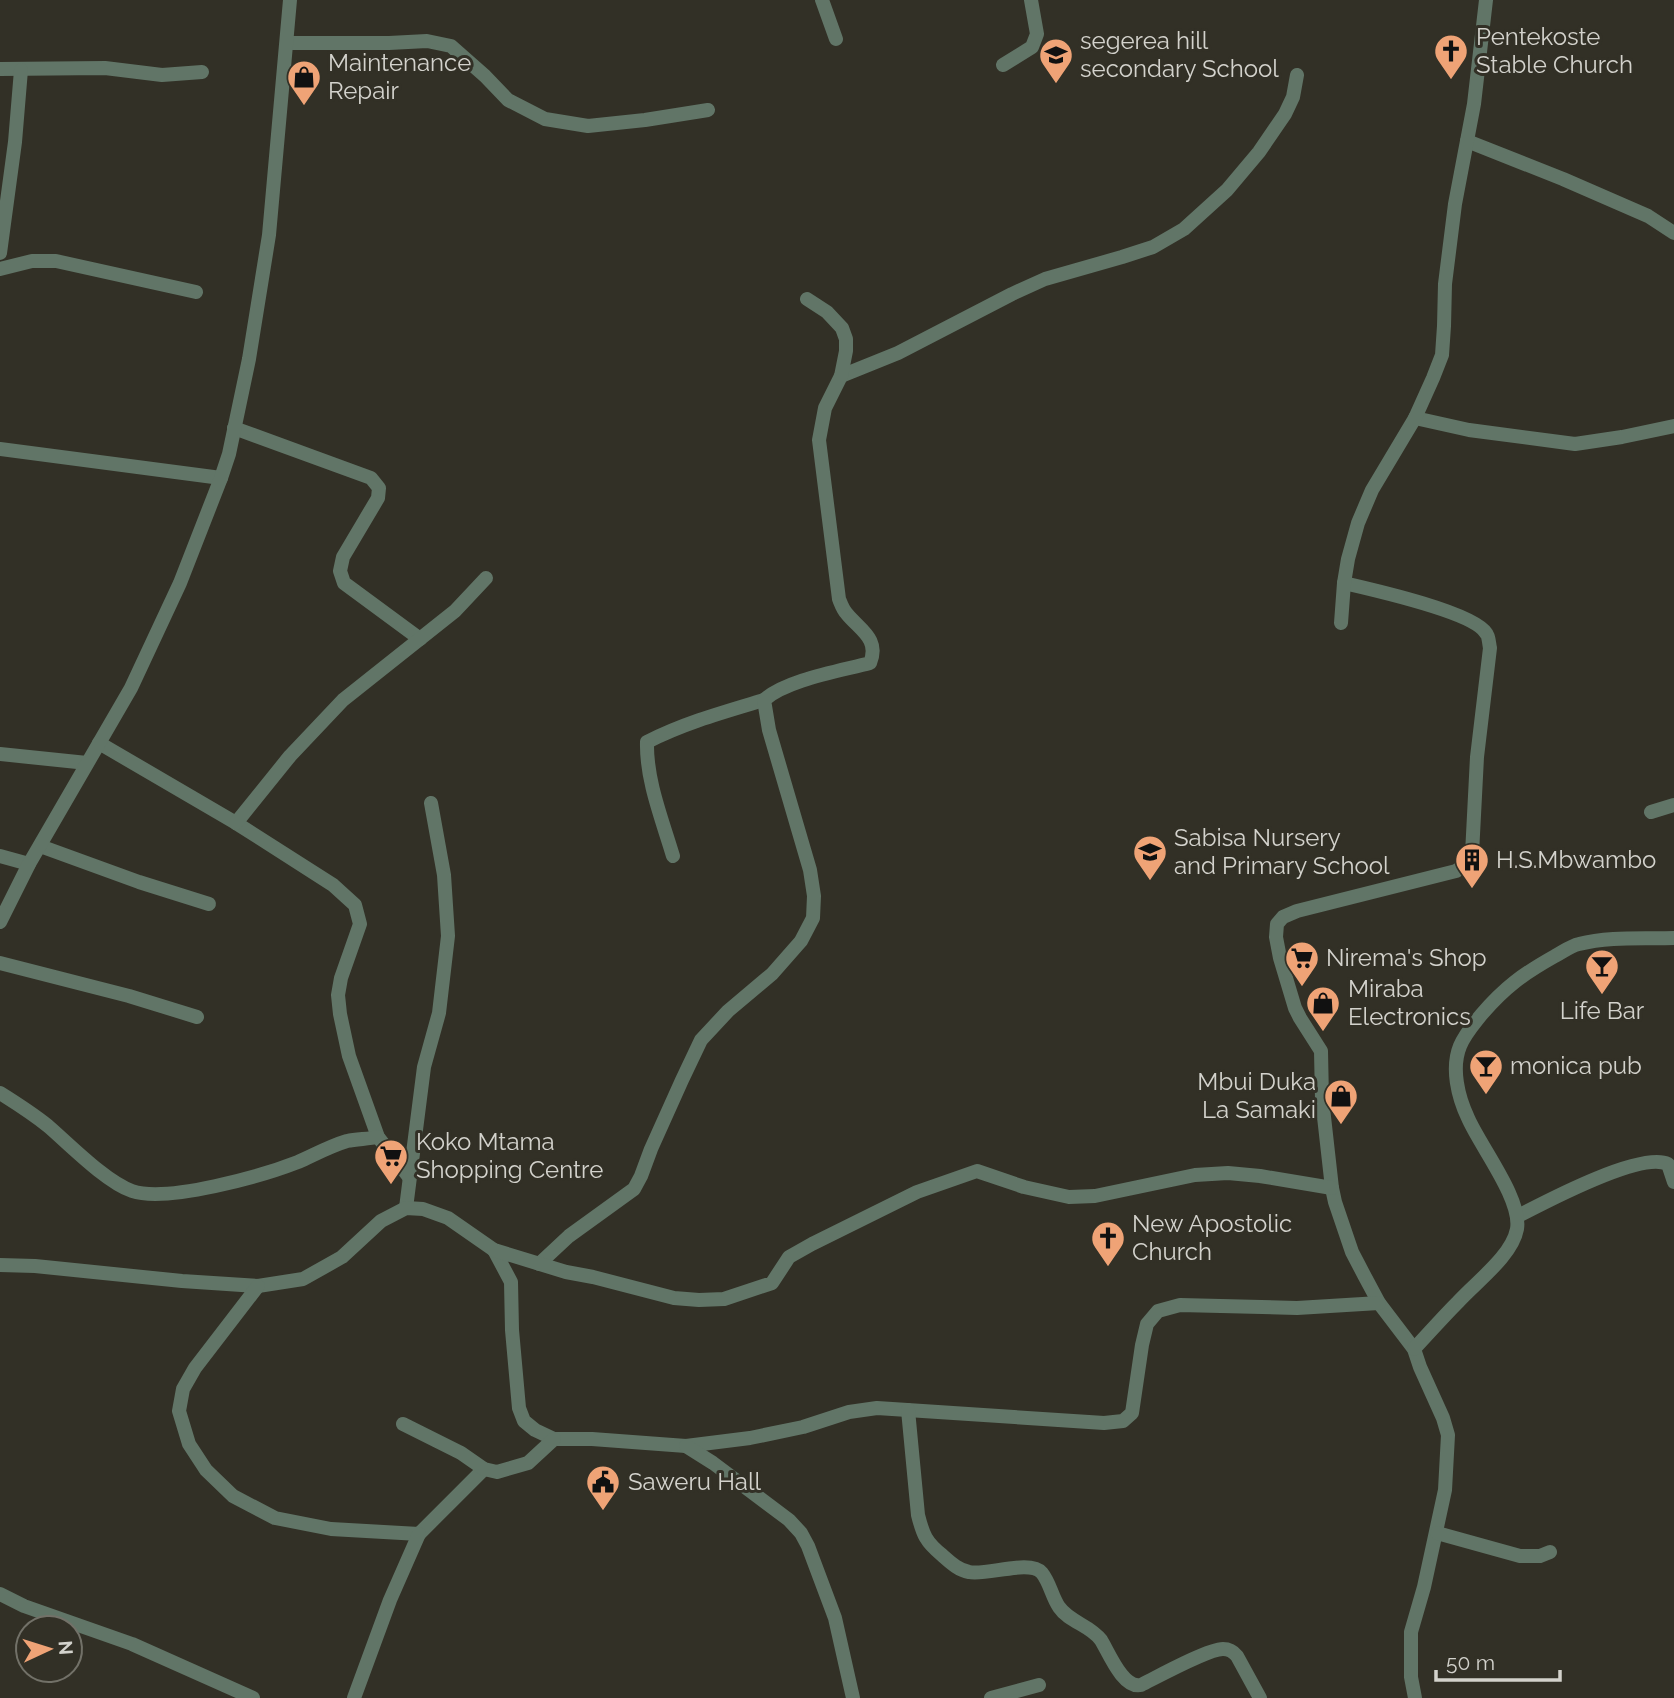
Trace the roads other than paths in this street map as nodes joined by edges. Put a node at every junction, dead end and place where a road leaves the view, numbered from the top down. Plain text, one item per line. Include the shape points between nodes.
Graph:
1 (290, 0) edge
2 (822, 0) edge
3 (1031, 0) edge
4 (1486, 0) edge
5 (836, 39) dead end
6 (286, 43) junction
7 (1003, 65) dead end
8 (0, 69) edge
9 (21, 70) junction
10 (202, 72) dead end
11 (1297, 75) dead end
12 (709, 110) dead end
13 (1467, 141) junction
14 (1674, 233) edge
15 (0, 253) edge
16 (0, 269) edge
17 (196, 292) dead end
18 (807, 299) dead end
19 (841, 376) junction
20 (1415, 418) junction
21 (1674, 426) edge
22 (234, 428) junction
23 (0, 449) edge
24 (221, 478) junction
25 (486, 578) dead end
26 (1344, 583) junction
27 (1341, 623) dead end
28 (420, 639) junction
29 (764, 700) junction
30 (99, 744) junction
31 (0, 754) edge
32 (87, 763) junction
33 (431, 803) dead end
34 (1674, 805) edge
35 (1651, 812) dead end
36 (236, 823) junction
37 (40, 846) junction
38 (0, 856) edge
39 (673, 856) dead end
40 (29, 864) junction
41 (209, 904) dead end
42 (0, 922) edge
43 (1674, 939) edge
44 (0, 963) edge
45 (197, 1017) dead end
46 (0, 1093) edge
47 (378, 1137) junction
48 (409, 1177) junction
49 (1674, 1182) edge
50 (1332, 1188) junction
51 (406, 1208) junction
52 (1518, 1216) junction
53 (494, 1250) junction
54 (539, 1264) junction
55 (0, 1265) edge
56 (258, 1286) junction
57 (1379, 1303) junction
58 (1414, 1349) junction
59 (908, 1410) junction
60 (403, 1424) dead end
61 (554, 1439) junction
62 (686, 1447) junction
63 (484, 1469) junction
64 (1437, 1533) junction
65 (419, 1534) junction
66 (1550, 1552) dead end
67 (0, 1594) edge
68 (1039, 1685) dead end
69 (253, 1698) edge
70 (354, 1698) edge
71 (853, 1698) edge
72 (991, 1698) edge
73 (1260, 1698) edge
74 (1415, 1698) edge

1 - 6 street
2 - 5 street
3 - 7 street via 1037,34 1032,47
4 - 13 street
6 - 12 street via 427,41 451,46 508,100 545,119 588,126
6 - 22 street via 269,234
8 - 9 street
9 - 10 street
9 - 15 street
11 - 19 street via 1285,114 1259,152 1227,190 1184,229 1153,247 1045,279 898,353
13 - 14 street via 1648,216
13 - 20 street via 1445,285 1442,355
16 - 17 street via 56,261
18 - 19 street via 842,328 846,351
19 - 29 street via 825,408 819,440 824,488 839,599 845,613 871,641 873,654 870,663 774,690
20 - 21 street via 1575,444
20 - 26 street via 1372,490
22 - 24 street
22 - 28 street via 371,478 379,488 378,498 340,570 344,583
23 - 24 street
24 - 30 street via 180,583
25 - 28 street
26 - 27 street
26 - 50 street via 1391,593 1466,619 1487,633 1489,648 1472,854 1467,864 1456,871 1297,911 1277,924 1280,958 1295,1008 1321,1051
28 - 36 street via 343,700
29 - 39 street via 691,722 647,742 651,781
29 - 54 street via 810,870 813,918 801,942 779,966 701,1040 634,1189
30 - 32 street
30 - 36 street
31 - 32 street
32 - 37 street
33 - 48 street via 444,875 448,936
34 - 35 street
36 - 47 street via 333,885 355,905 360,924 338,995 349,1056
37 - 40 street
37 - 41 street
38 - 40 street
40 - 42 street
43 - 52 street via 1601,939 1575,944 1507,986 1469,1030 1455,1066 1459,1091 1467,1118
44 - 45 street
46 - 47 street via 134,1192 189,1192 295,1163 346,1142
47 - 48 street
48 - 51 street
49 - 52 street via 1668,1164 1649,1162 1582,1184
50 - 54 street via 1228,1173 1069,1197 977,1171 917,1192 822,1239 789,1257 772,1283 724,1299 674,1298
50 - 57 street via 1352,1252
51 - 53 street via 448,1218
51 - 56 street via 303,1279
52 - 58 street via 1511,1245
53 - 54 street
53 - 61 street via 511,1282 519,1408 524,1421
55 - 56 street
56 - 65 street via 183,1389 179,1411 190,1444 206,1470 233,1496 275,1518 331,1529
57 - 58 street
57 - 59 street via 1297,1308 1180,1305 1157,1311 1147,1324 1132,1413 1123,1422
58 - 64 street via 1448,1435 1446,1490
59 - 62 street via 877,1408 750,1438
59 - 73 street via 921,1528 930,1545 956,1567 971,1573 1021,1567 1038,1570 1061,1610 1099,1637 1135,1686 1226,1649 1237,1656
60 - 63 street
61 - 62 street
61 - 63 street via 528,1462 497,1472
62 - 71 street via 801,1533 835,1618
63 - 65 street
64 - 66 street via 1520,1556
64 - 74 street via 1411,1632
65 - 70 street
67 - 69 street via 132,1644
68 - 72 street

